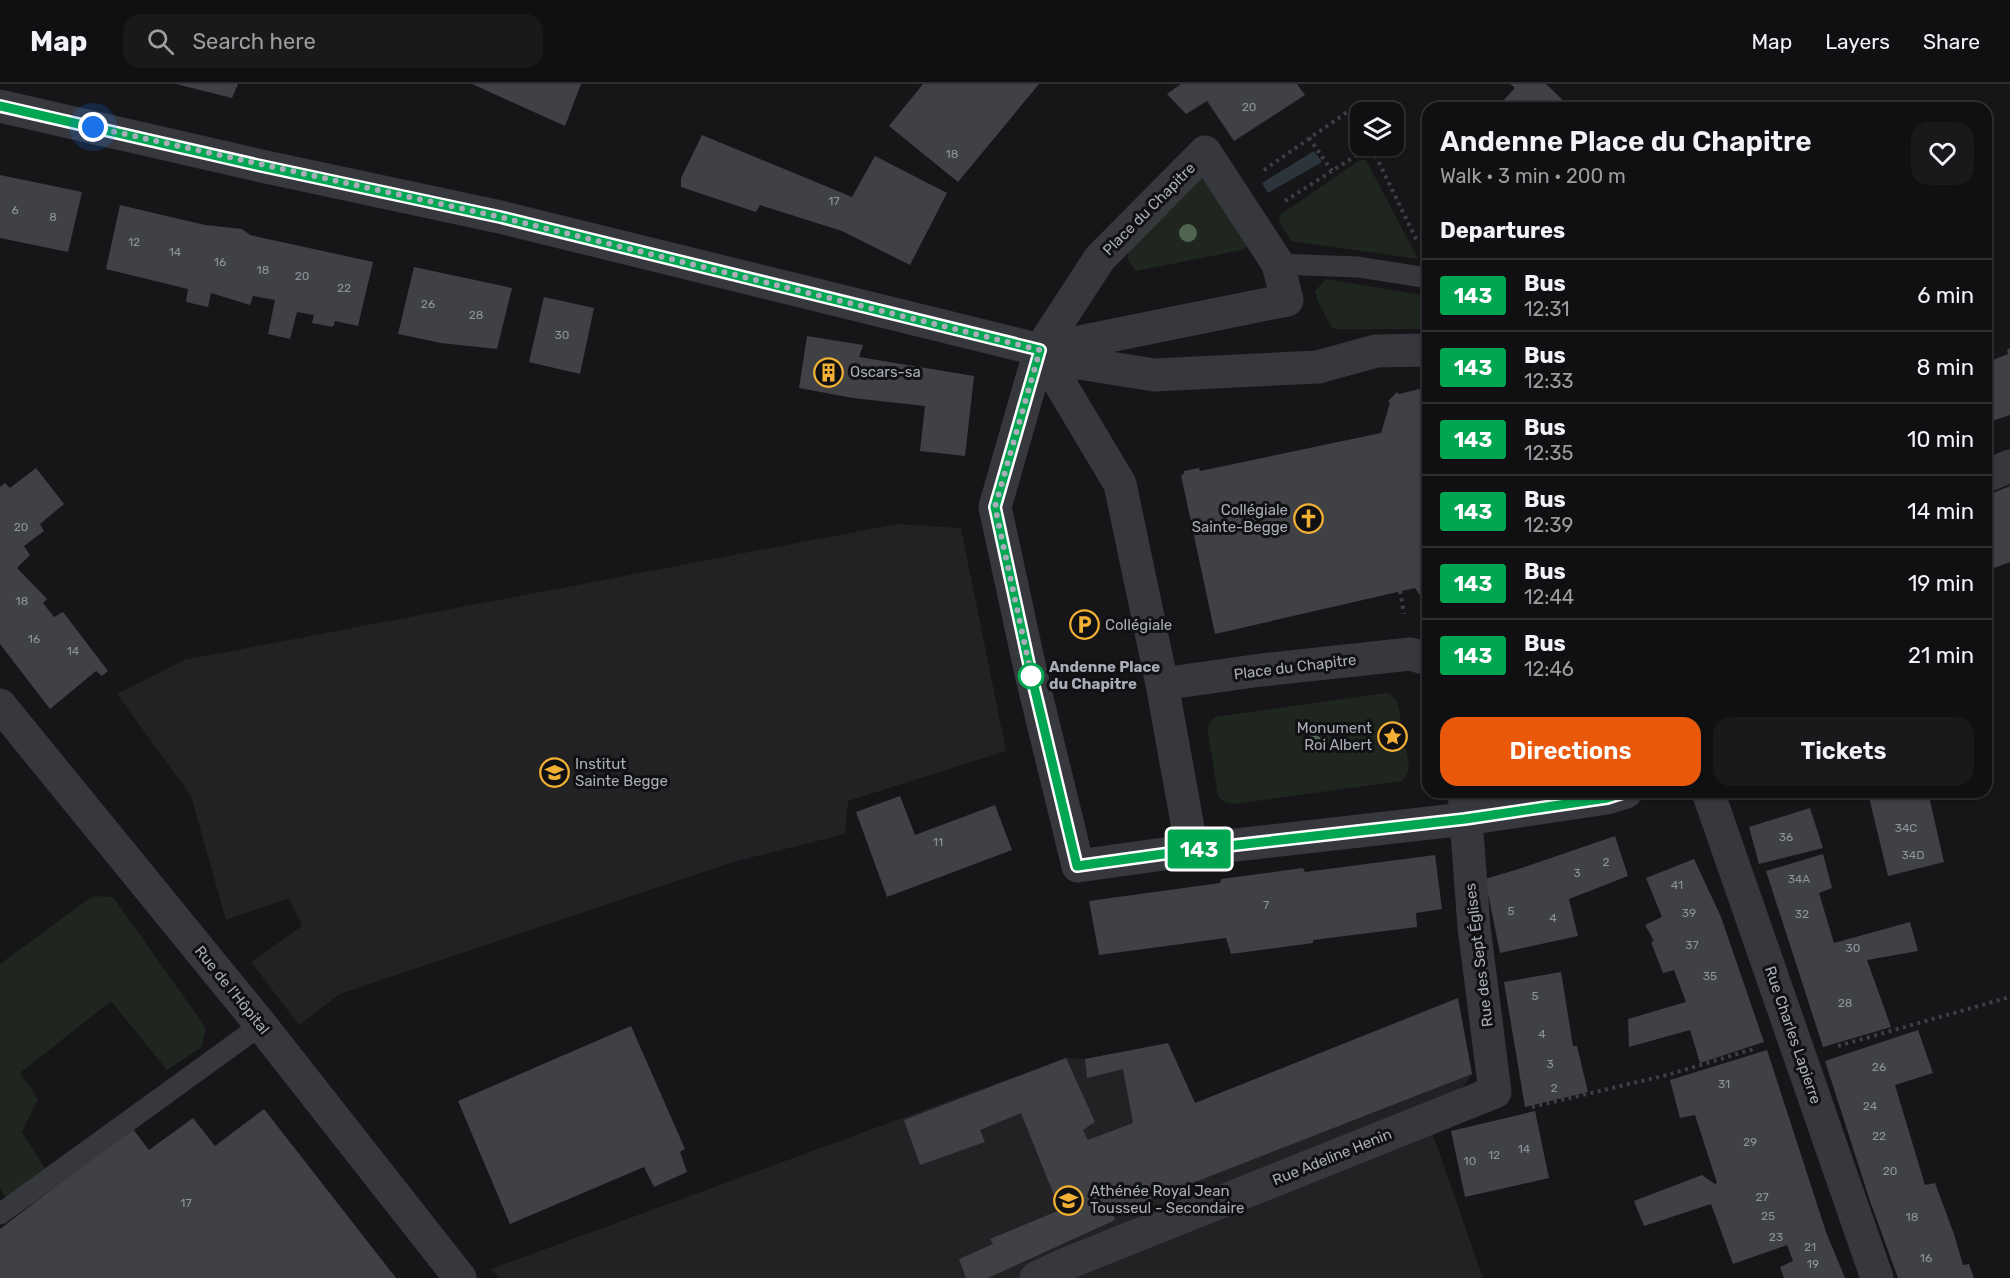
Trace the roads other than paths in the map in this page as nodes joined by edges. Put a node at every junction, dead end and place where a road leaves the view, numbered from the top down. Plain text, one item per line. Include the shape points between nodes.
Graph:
1 (0, 106) edge
2 (1278, 264) junction
3 (1422, 277) edge
4 (1040, 350) junction
5 (1422, 350) edge
6 (2010, 466) edge
7 (1992, 474) edge
8 (1422, 657) edge
9 (1162, 684) junction
10 (0, 705) edge
11 (1607, 798) edge
12 (1710, 798) edge
13 (1464, 805) edge
14 (1192, 850) junction
15 (261, 1025) junction
16 (1495, 1092) joint
17 (0, 1214) edge
18 (460, 1278) edge
19 (1036, 1278) edge
20 (1877, 1278) edge

1 - 4 street via 500,217
2 - 3 lane via 1358,267
2 - 4 street, Place du Chapitre via 1287,300
2 - 4 street, Place du Chapitre via 1205,152 1100,258
4 - 5 street via 1054,359 1154,375 1318,367 1376,351
4 - 9 street via 1120,484
4 - 14 street, Place du Chapitre via 995,507 1077,866
6 - 7 street
8 - 9 street, Place du Chapitre via 1410,654
9 - 14 street
10 - 15 street, Rue de l'Hôpital
11 - 13 street, Place du Chapitre
12 - 20 street, Rue Charles Lapierre
13 - 14 street, Place du Chapitre
13 - 16 street, Rue des Sept Églises via 1474,927
15 - 17 lane
15 - 18 street, Rue de l'Hôpital
16 - 19 street, Rue Adeline Henin

